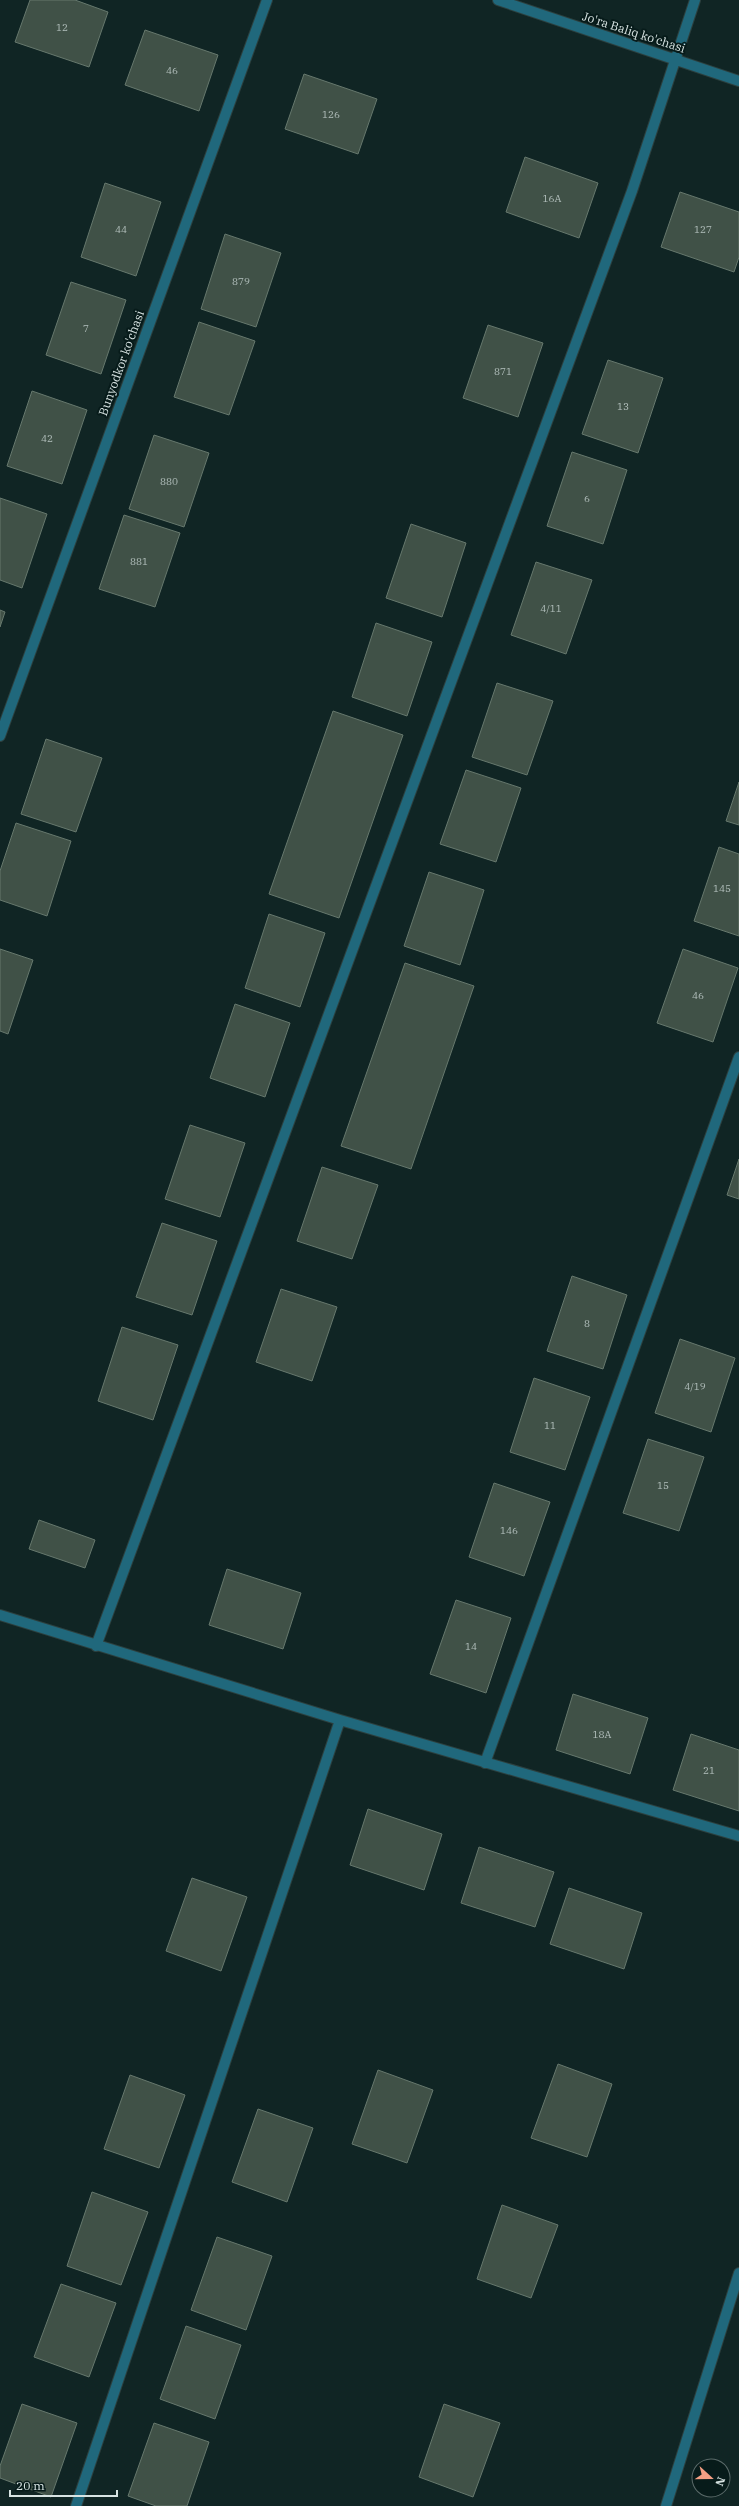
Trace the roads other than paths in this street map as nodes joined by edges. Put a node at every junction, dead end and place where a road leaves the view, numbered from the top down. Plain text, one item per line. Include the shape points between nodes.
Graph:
1 (267, 0) edge
2 (498, 0) edge
3 (695, 0) edge
4 (676, 59) junction
5 (739, 81) edge
6 (0, 736) edge
7 (739, 1057) edge
8 (0, 1615) edge
9 (96, 1646) junction
10 (340, 1720) junction
11 (486, 1763) junction
12 (739, 1836) edge
13 (739, 2273) edge
14 (76, 2506) edge
15 (666, 2506) edge

1 - 6 street, Bunyodkor ko'chasi
2 - 4 street, Jo'ra Baliq ko'chasi
3 - 4 street
4 - 5 street, Jo'ra Baliq ko'chasi
4 - 9 street via 632,191
7 - 11 street
8 - 9 street
9 - 10 street
10 - 11 street
10 - 14 street
11 - 12 street
13 - 15 street

